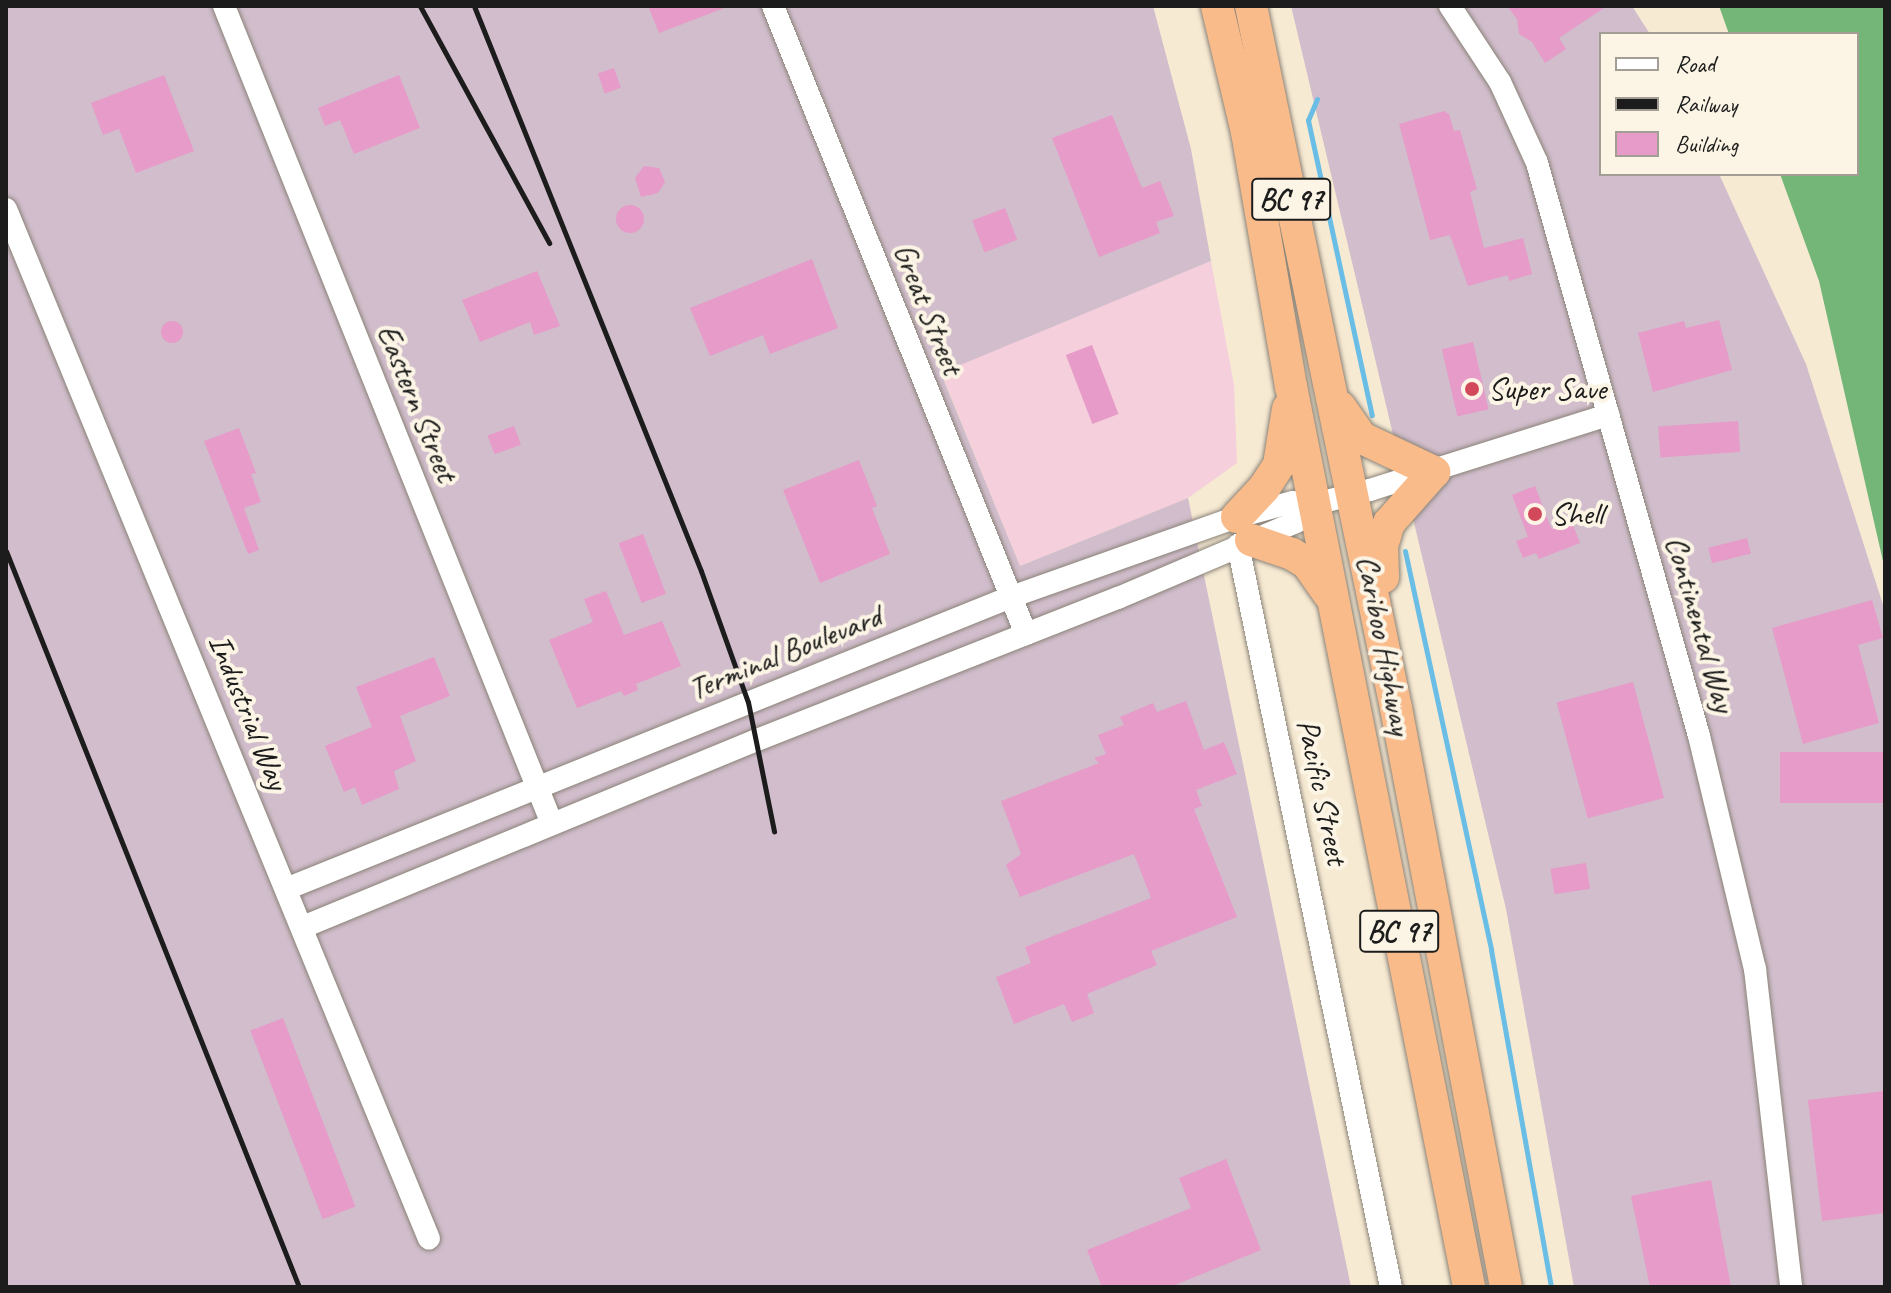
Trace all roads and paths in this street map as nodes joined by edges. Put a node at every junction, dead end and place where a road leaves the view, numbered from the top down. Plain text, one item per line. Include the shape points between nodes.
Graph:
1 (224, 6) edge
2 (773, 6) edge
3 (1217, 6) edge
4 (1251, 6) edge
5 (1450, 6) edge
6 (1247, 132) junction
7 (6, 209) edge
8 (1291, 386) junction
9 (1332, 391) junction
10 (1608, 415) junction
11 (1434, 472) junction
12 (1353, 494) junction
13 (1315, 504) junction
14 (1242, 534) junction
15 (1011, 597) junction
16 (1337, 608) junction
17 (1026, 634) junction
18 (1396, 708) junction
19 (536, 787) junction
20 (552, 824) junction
21 (1426, 859) junction
22 (286, 889) junction
23 (303, 927) junction
24 (429, 1239) dead end
25 (1462, 1253) junction
26 (1391, 1287) edge
27 (1469, 1287) edge
28 (1485, 1287) edge
29 (1506, 1287) edge
30 (1791, 1287) edge

1 - 19 street, Eastern Street
2 - 15 street, Great Street
3 - 6 highway, Cariboo Highway / BC 97
4 - 9 highway, Cariboo Highway / BC 97
5 - 10 street, Continental Way via 1500,82 1537,163
6 - 8 highway, Cariboo Highway / BC 97
6 - 12 highway via 1260,148 1322,453 1337,484
7 - 22 street, Industrial Way
8 - 13 highway, Cariboo Highway / BC 97
8 - 14 highway via 1279,465
9 - 11 highway via 1362,438
9 - 12 highway, Cariboo Highway / BC 97
10 - 11 street, Terminal Boulevard
10 - 30 street, Continental Way via 1699,736 1755,969
11 - 12 street, Terminal Boulevard
11 - 18 highway via 1397,510 1382,546
12 - 13 street, Terminal Boulevard
12 - 18 highway, Cariboo Highway / BC 97
13 - 14 street, Terminal Boulevard via 1293,502
13 - 16 highway, Cariboo Highway / BC 97
13 - 21 highway via 1337,526 1389,764
14 - 15 street, Terminal Boulevard
14 - 16 highway via 1307,563
14 - 17 street, Terminal Boulevard
14 - 26 street, Pacific Street
15 - 17 street, Great Street
15 - 19 street, Terminal Boulevard
16 - 25 highway, Cariboo Highway / BC 97
17 - 20 street, Terminal Boulevard
18 - 21 highway, Cariboo Highway / BC 97
19 - 20 street, Eastern Street
19 - 22 street, Terminal Boulevard
20 - 23 street, Terminal Boulevard
21 - 29 highway, Cariboo Highway / BC 97
22 - 23 street, Industrial Way
23 - 24 street, Industrial Way
25 - 27 highway, Cariboo Highway / BC 97
25 - 28 highway

